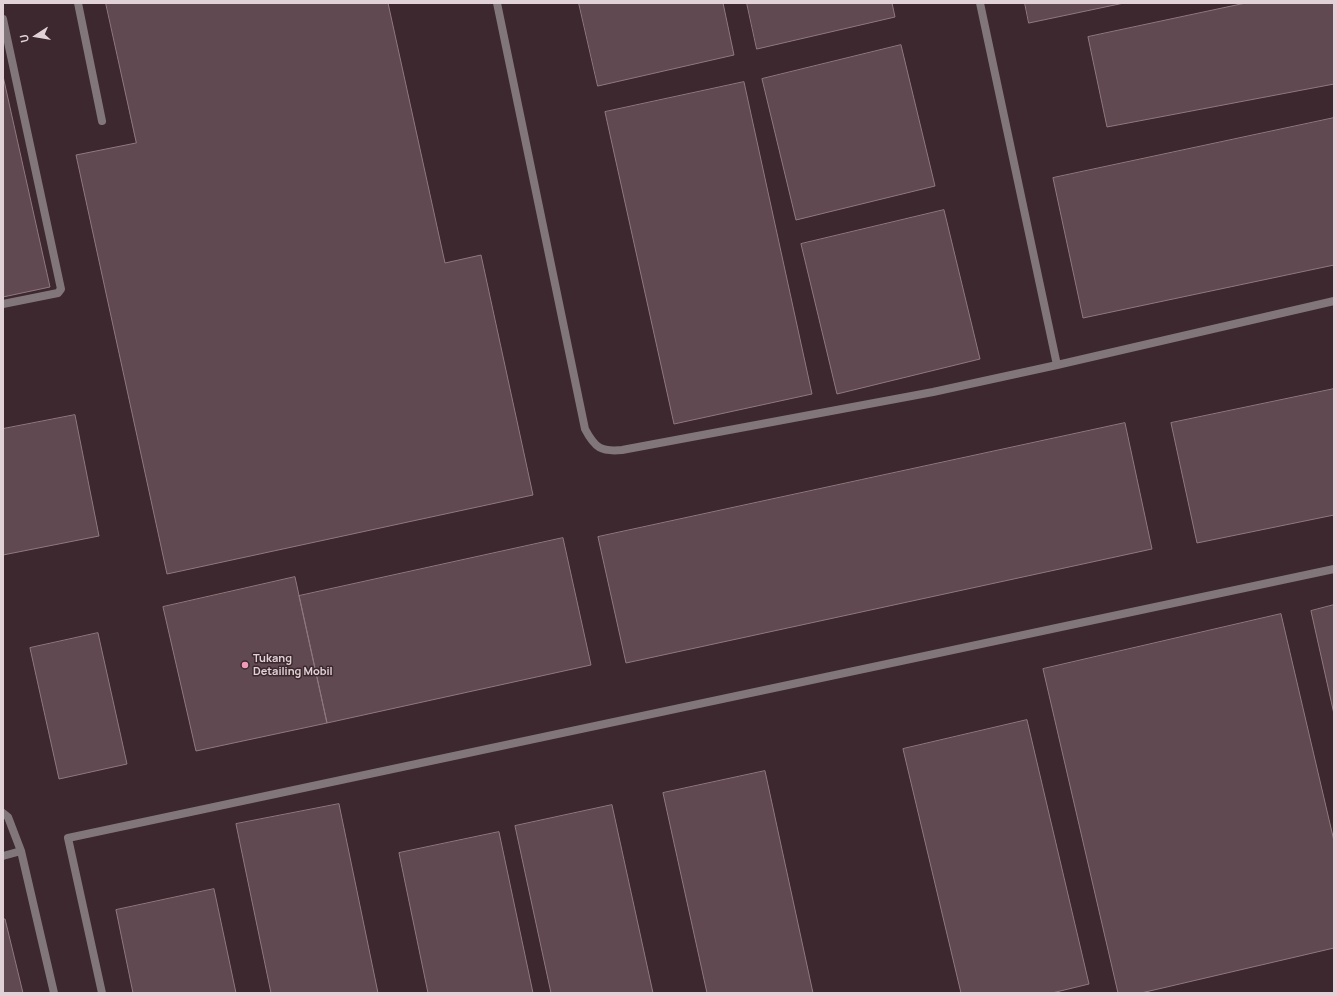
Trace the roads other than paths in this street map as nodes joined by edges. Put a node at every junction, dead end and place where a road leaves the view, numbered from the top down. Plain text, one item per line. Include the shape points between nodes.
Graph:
1 (78, 3) edge
2 (496, 3) edge
3 (980, 3) edge
4 (3, 19) edge
5 (102, 121) dead end
6 (1334, 301) edge
7 (3, 304) edge
8 (1057, 366) junction
9 (1334, 569) edge
10 (3, 813) edge
11 (21, 851) junction
12 (3, 856) edge
13 (54, 993) edge
14 (102, 993) edge

1 - 5 lane
2 - 8 lane via 585,429 598,448 609,451 630,449
3 - 8 lane
4 - 7 lane via 61,289 58,293
6 - 8 lane
9 - 14 lane via 68,838
10 - 11 lane via 8,817
11 - 12 lane
11 - 13 lane

